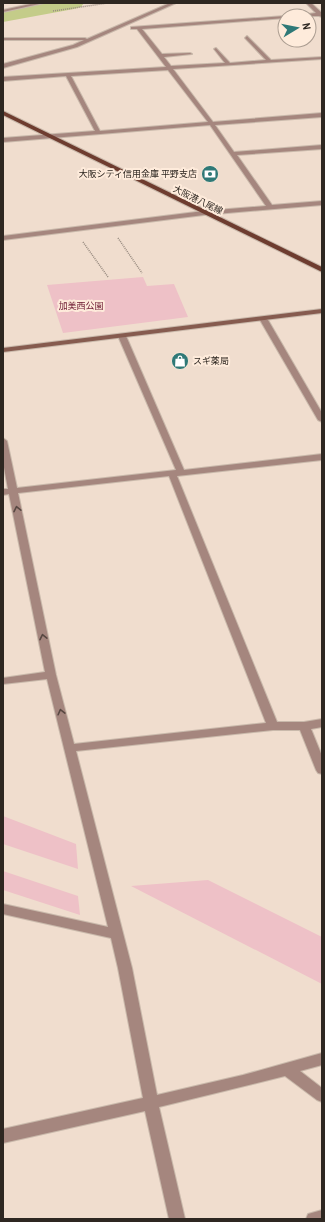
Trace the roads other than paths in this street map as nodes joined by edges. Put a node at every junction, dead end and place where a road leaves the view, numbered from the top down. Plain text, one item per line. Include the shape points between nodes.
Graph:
1 (42, 3) edge
2 (174, 3) edge
3 (308, 3) edge
4 (3, 11) edge
5 (321, 14) edge
6 (277, 17) edge
7 (119, 27) junction
8 (139, 28) junction
9 (247, 37) dead end
10 (3, 39) edge
11 (91, 39) junction
12 (216, 49) dead end
13 (190, 54) dead end
14 (161, 56) junction
15 (322, 58) edge
16 (269, 61) junction
17 (229, 64) junction
18 (3, 66) edge
19 (170, 68) junction
20 (68, 75) junction
21 (3, 79) edge
22 (3, 113) edge
23 (321, 116) edge
24 (211, 123) junction
25 (98, 132) junction
26 (49, 136) junction
27 (3, 140) edge
28 (322, 147) edge
29 (233, 154) junction
30 (322, 203) edge
31 (270, 207) junction
32 (204, 213) junction
33 (3, 238) edge
34 (322, 270) edge
35 (322, 311) edge
36 (264, 320) junction
37 (122, 336) junction
38 (3, 350) edge
39 (322, 420) edge
40 (3, 441) edge
41 (322, 457) edge
42 (177, 474) junction
43 (8, 491) edge
44 (52, 675) junction
45 (3, 681) edge
46 (322, 723) edge
47 (273, 726) junction
48 (304, 726) junction
49 (70, 748) junction
50 (322, 770) edge
51 (3, 909) edge
52 (116, 934) junction
53 (322, 1059) edge
54 (287, 1069) junction
55 (322, 1096) edge
56 (151, 1103) junction
57 (3, 1136) edge
58 (322, 1217) edge
59 (177, 1219) edge
60 (314, 1219) edge

1 - 4 street
2 - 7 street
3 - 5 street
6 - 8 street
7 - 8 street
7 - 11 street
8 - 14 street
9 - 16 street
10 - 11 street
11 - 18 street via 40,57
12 - 17 street
13 - 14 street
14 - 19 street
15 - 16 street
16 - 17 street
17 - 19 street
19 - 20 street
19 - 24 street
20 - 21 street
20 - 25 street
22 - 26 main road, 大阪港八尾線
23 - 24 street
24 - 25 street
24 - 29 street
25 - 26 street
26 - 27 street
26 - 32 main road, 大阪港八尾線
28 - 29 street
29 - 31 street
30 - 31 street
31 - 32 street
32 - 33 street
32 - 34 main road, 大阪港八尾線
35 - 36 street
36 - 37 street
36 - 39 street
37 - 38 street
37 - 42 street
40 - 43 street
41 - 42 street
42 - 43 street
42 - 47 street
44 -> 43 street
44 - 45 street
49 -> 44 street
46 - 48 street
47 - 48 street
47 - 49 street
48 - 50 street
49 - 52 street
51 - 52 street
52 - 56 street
53 - 54 street
54 - 55 street
54 - 56 street
56 - 57 street
56 - 59 street
58 - 60 street

